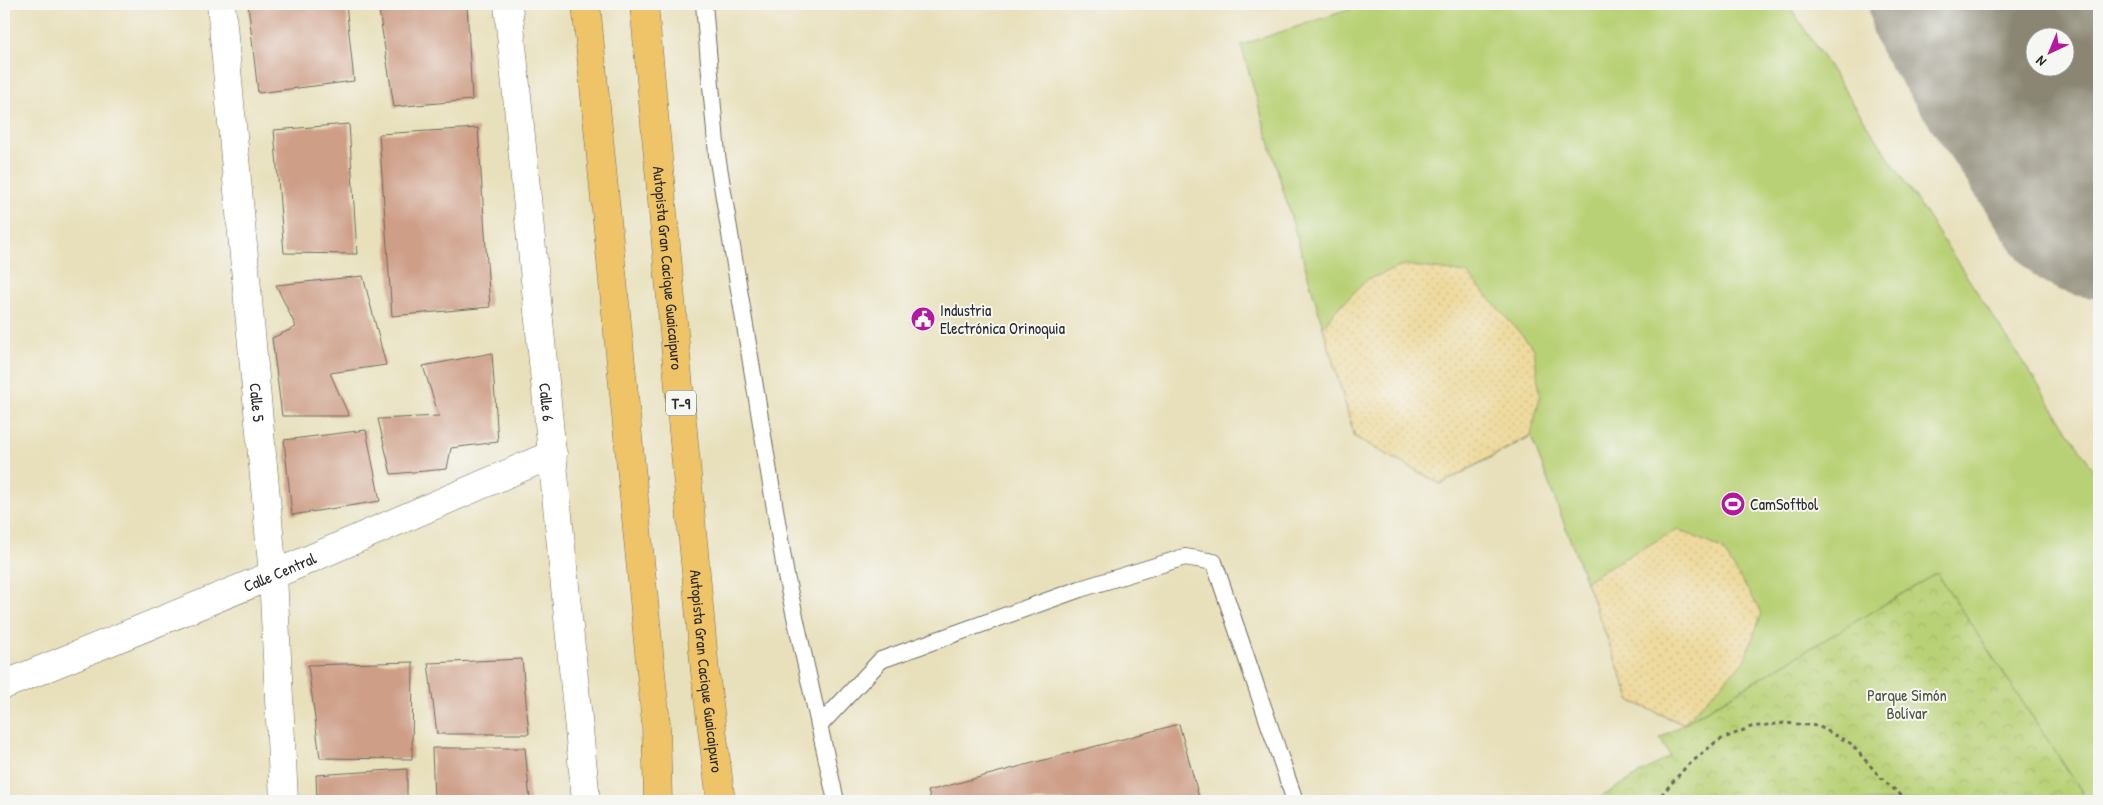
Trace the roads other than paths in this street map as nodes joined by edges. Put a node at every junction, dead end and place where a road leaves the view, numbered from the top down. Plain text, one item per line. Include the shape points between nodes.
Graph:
1 (222, 4) edge
2 (508, 4) edge
3 (586, 4) edge
4 (644, 4) edge
5 (704, 4) edge
6 (553, 454) junction
7 (273, 575) junction
8 (4, 686) edge
9 (818, 726) junction
10 (284, 801) edge
11 (586, 801) edge
12 (658, 801) edge
13 (721, 801) edge
14 (836, 801) edge
15 (1295, 801) edge

1 - 7 street, Calle 5
2 - 6 street, Calle 6
3 - 12 highway via 656,724
4 - 13 highway, Autopista Gran Cacique Guaicaipuro / T-9 via 705,672
5 - 9 lane via 717,155 786,576
6 - 7 street, Calle Central
6 - 11 street, Calle 6
7 - 8 street, Calle Central
7 - 10 street, Calle 5
9 - 14 lane
9 - 15 lane via 881,660 1080,589 1185,557 1214,562

